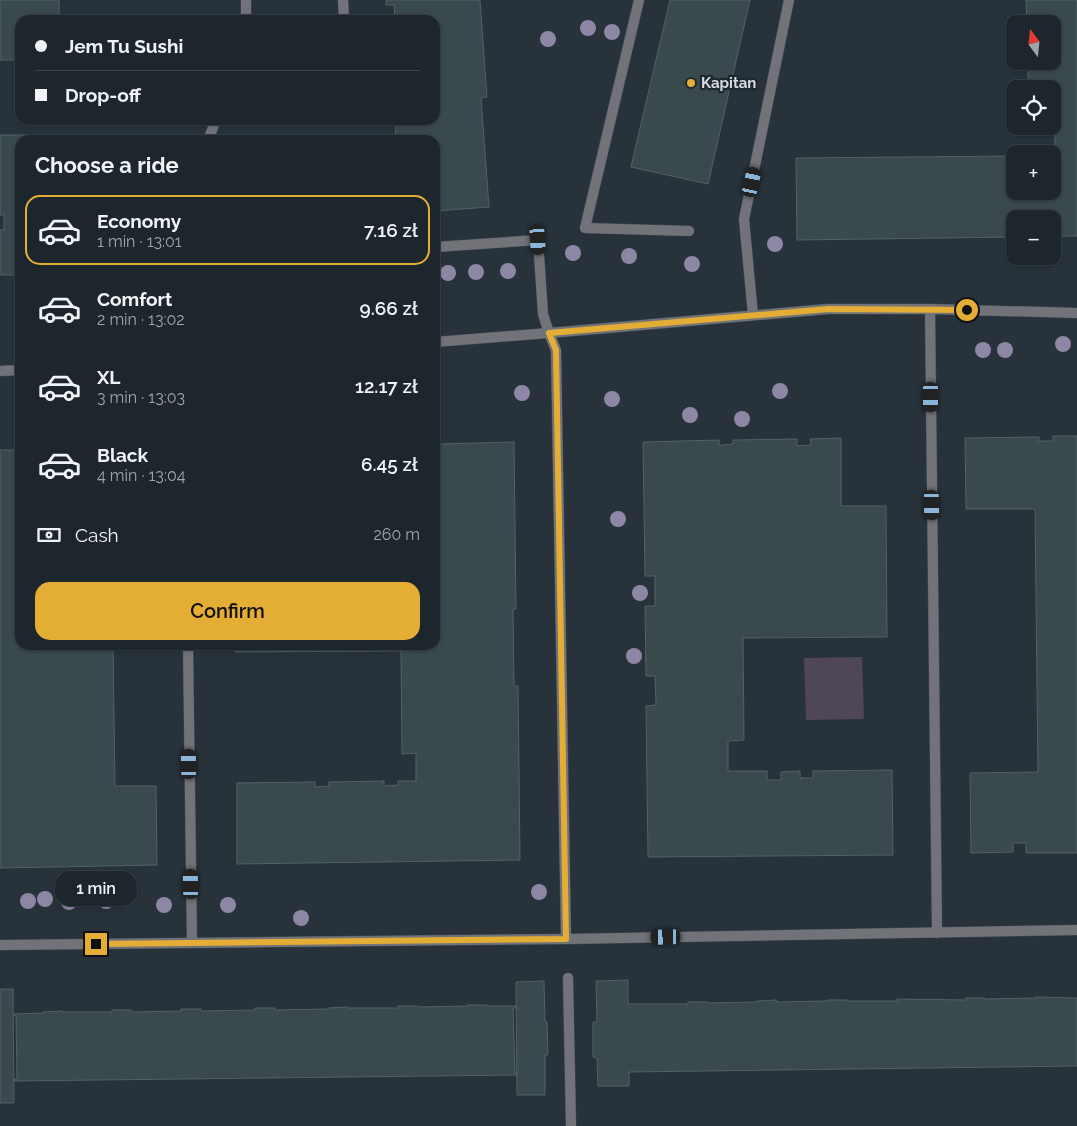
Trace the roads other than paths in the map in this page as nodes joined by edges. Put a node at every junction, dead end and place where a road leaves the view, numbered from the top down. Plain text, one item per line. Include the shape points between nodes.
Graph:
1 (246, 0) edge
2 (343, 0) edge
3 (639, 0) edge
4 (790, 0) edge
5 (246, 15) edge
6 (344, 15) edge
7 (689, 231) dead end
8 (440, 248) edge
9 (930, 309) junction
10 (1077, 313) edge
11 (753, 315) junction
12 (549, 333) junction
13 (440, 342) edge
14 (15, 370) edge
15 (0, 371) edge
16 (188, 650) edge
17 (1077, 930) edge
18 (938, 933) junction
19 (566, 939) junction
20 (192, 943) junction
21 (0, 945) edge
22 (568, 978) dead end
23 (571, 1126) edge

1 - 5 street
2 - 6 street
3 - 7 street via 585,228
4 - 11 street via 744,218
8 - 12 street via 538,240 543,314
9 - 10 street
9 - 11 street via 828,309
9 - 18 street
11 - 12 street
12 - 13 street
12 - 19 street via 556,350
14 - 15 street
16 - 20 street
17 - 18 street
18 - 19 street
19 - 20 street
20 - 21 street
22 - 23 street

